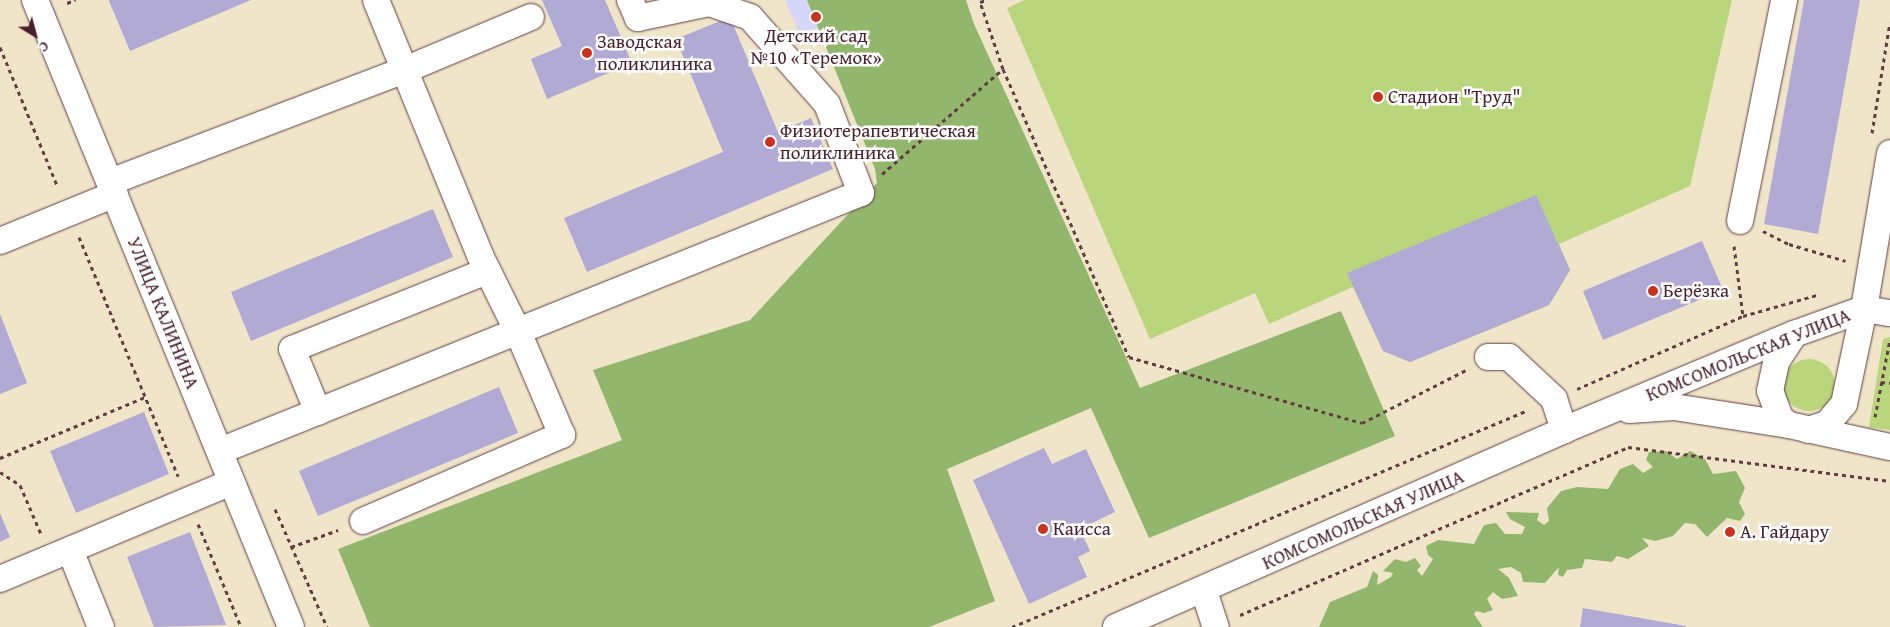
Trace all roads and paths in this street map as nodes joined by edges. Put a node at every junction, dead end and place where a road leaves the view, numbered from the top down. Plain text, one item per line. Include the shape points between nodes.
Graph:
1 (35, 0) edge
2 (75, 0) edge
3 (376, 0) edge
4 (630, 0) edge
5 (986, 0) edge
6 (1784, 0) edge
7 (67, 3) dead end
8 (531, 17) dead end
9 (0, 47) edge
10 (1003, 69) junction
11 (403, 70) junction
12 (1890, 153) edge
13 (112, 188) junction
14 (861, 193) junction
15 (69, 213) junction
16 (1740, 220) junction
17 (0, 241) edge
18 (1852, 262) dead end
19 (487, 271) junction
20 (1829, 291) dead end
21 (1864, 309) junction
22 (1890, 314) edge
23 (1743, 316) junction
24 (518, 332) junction
25 (1794, 334) junction
26 (1890, 339) edge
27 (1488, 357) joint
28 (1881, 382) junction
29 (1890, 384) edge
30 (145, 397) junction
31 (1554, 398) junction
32 (1609, 411) junction
33 (318, 412) junction
34 (1874, 425) dead end
35 (1799, 427) junction
36 (1564, 430) junction
37 (1890, 447) edge
38 (220, 452) junction
39 (0, 458) edge
40 (0, 472) edge
41 (1890, 481) edge
42 (232, 482) junction
43 (187, 498) junction
44 (363, 521) joint
45 (291, 547) dead end
46 (61, 554) junction
47 (0, 580) edge
48 (1204, 591) junction
49 (1216, 626) edge
50 (100, 627) edge
51 (241, 627) edge
52 (292, 627) edge
53 (1012, 627) edge
54 (1116, 627) edge

1 - 13 street, УЛИЦА КАЛИНИНА
2 - 7 path
3 - 11 street
4 - 14 street via 638,18 709,3 750,17 827,104
5 - 10 path via 980,2
6 - 16 street
8 - 11 street
9 - 15 path
10 - 14 path
10 - 27 path via 1129,357 1362,422
11 - 13 street
11 - 19 street
12 - 21 street
13 - 15 street
13 - 38 street, УЛИЦА КАЛИНИНА
14 - 24 street
15 - 17 street
15 - 30 path
16 - 18 path via 1789,244
16 - 23 path via 1732,252
19 - 24 street
19 - 33 street via 292,349
20 - 23 path
21 - 22 street, КОМСОМОЛЬСКАЯ УЛИЦА
21 - 25 street, КОМСОМОЛЬСКАЯ УЛИЦА
21 - 35 street via 1844,404 1827,424
23 - 31 path
24 - 33 street
24 - 44 street via 562,434
25 - 32 street, КОМСОМОЛЬСКАЯ УЛИЦА
25 - 35 street via 1776,362 1770,391 1780,418
26 - 28 path
27 - 31 street via 1509,357
28 - 29 path
28 - 34 path
30 - 39 path
30 - 43 path
31 - 36 street
31 - 53 path
32 - 35 street, КОМСОМОЛЬСКАЯ УЛИЦА via 1674,407
32 - 36 street, КОМСОМОЛЬСКАЯ УЛИЦА
33 - 38 street
35 - 37 street, КОМСОМОЛЬСКАЯ УЛИЦА
36 - 48 street, КОМСОМОЛЬСКАЯ УЛИЦА
38 - 42 street, УЛИЦА КАЛИНИНА
40 - 46 path via 20,485
41 - 49 path via 1628,447
42 - 43 street
42 - 52 street, УЛИЦА КАЛИНИНА
43 - 46 street
43 - 51 path
44 - 45 path
46 - 47 street
46 - 50 street
48 - 49 street
48 - 54 street, КОМСОМОЛЬСКАЯ УЛИЦА

